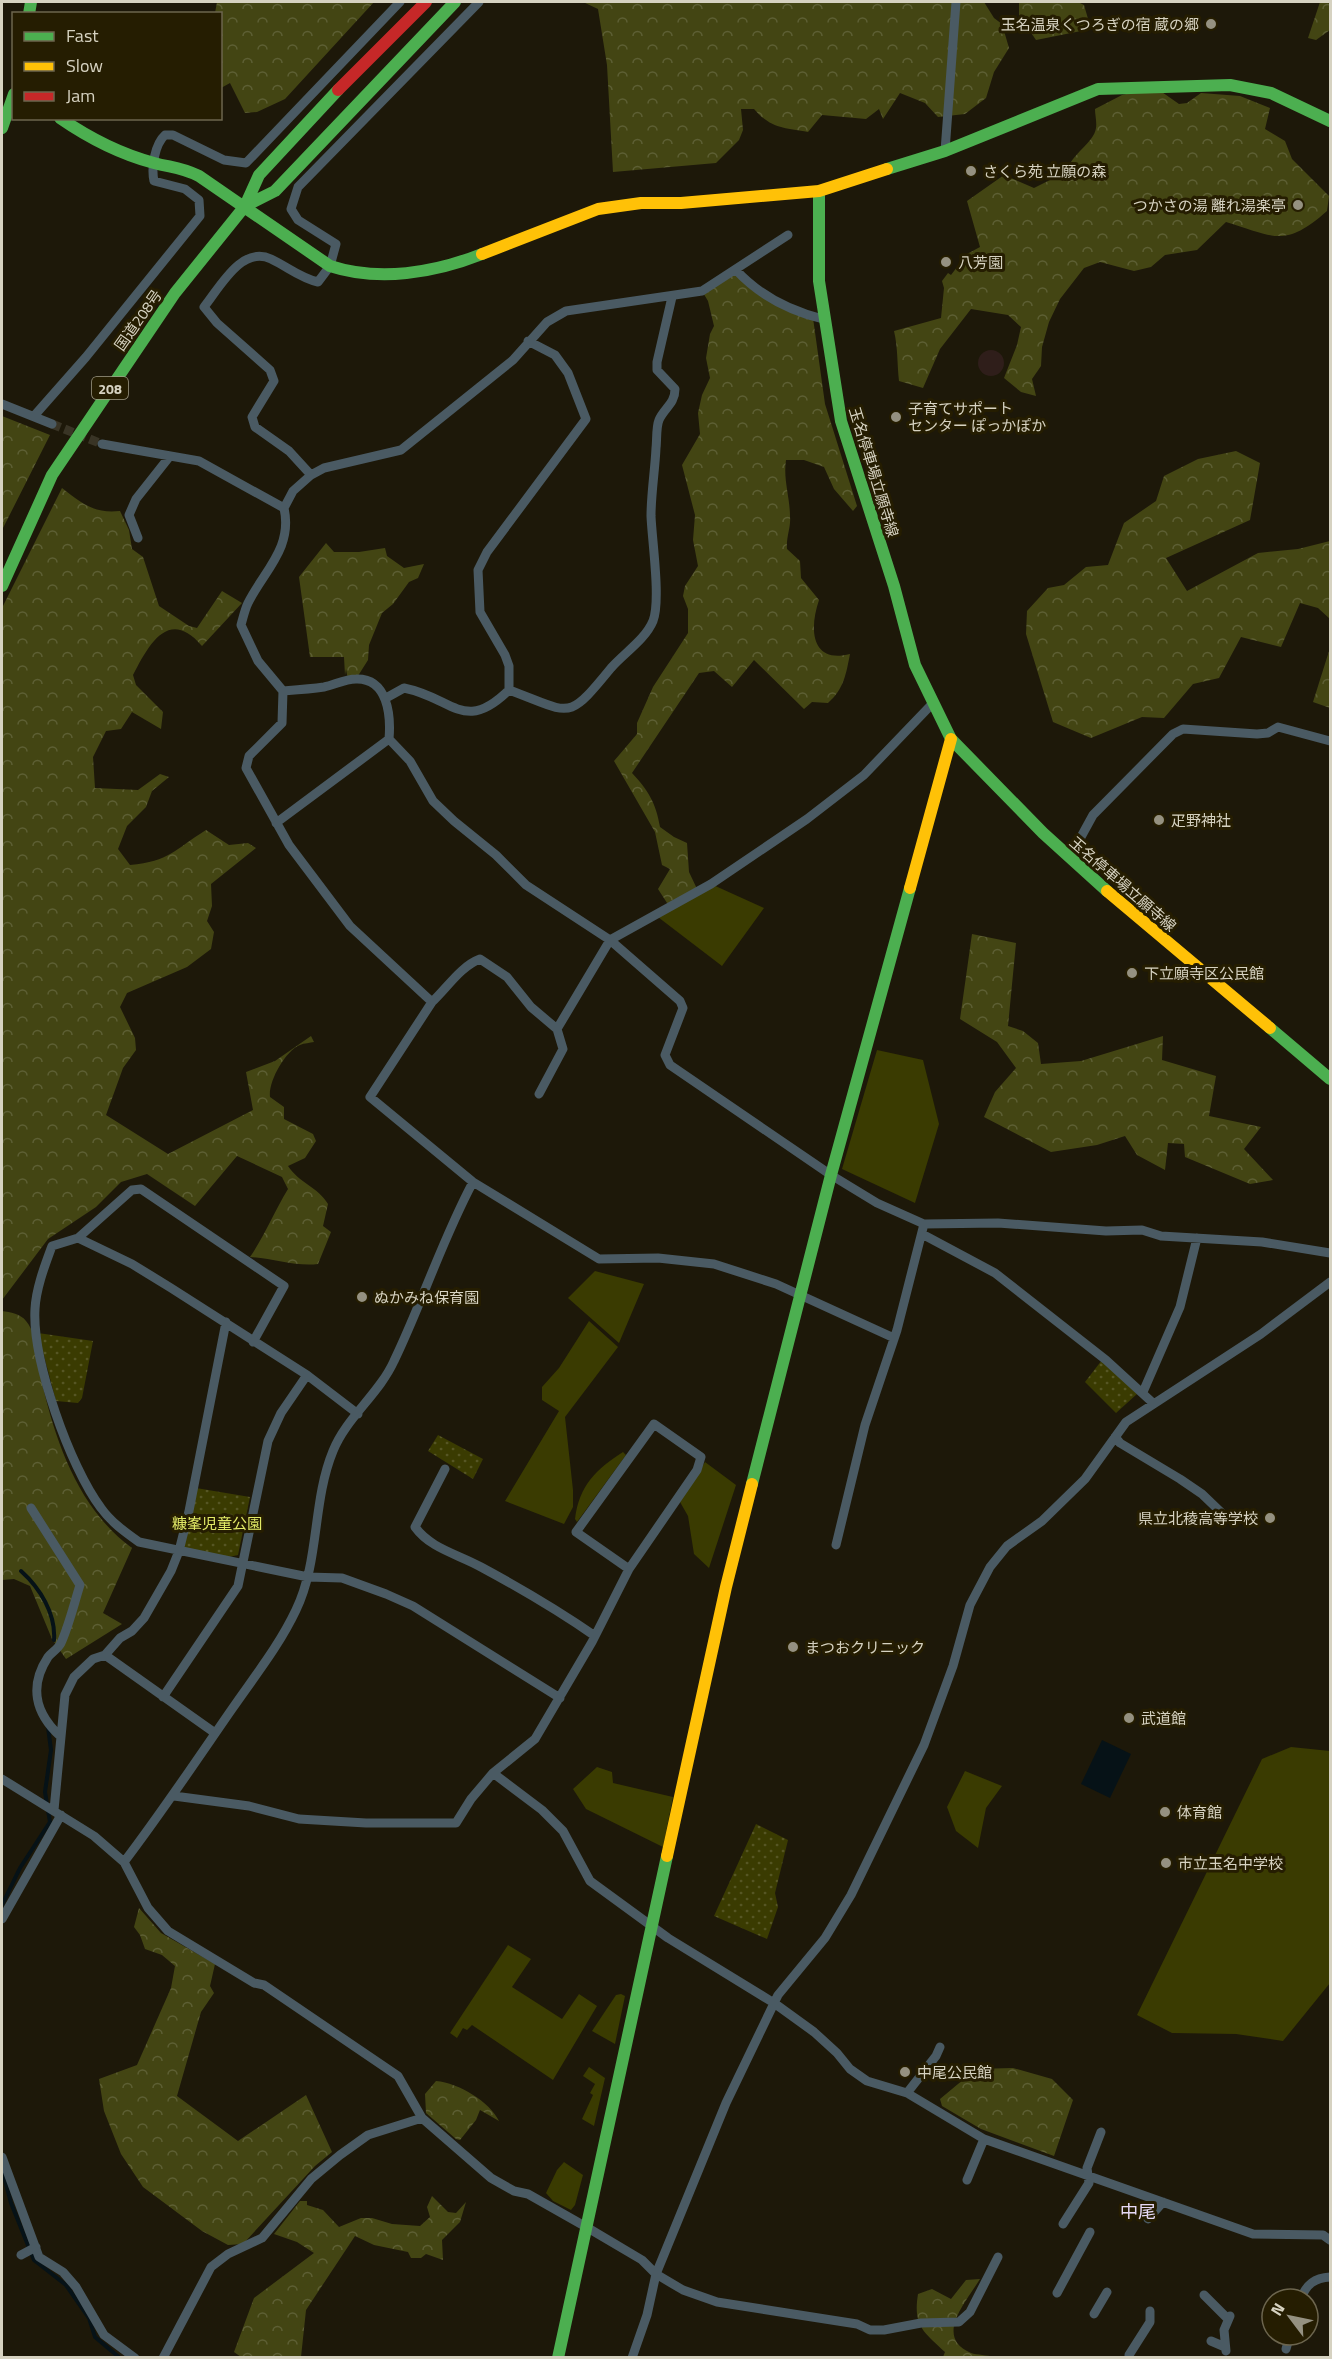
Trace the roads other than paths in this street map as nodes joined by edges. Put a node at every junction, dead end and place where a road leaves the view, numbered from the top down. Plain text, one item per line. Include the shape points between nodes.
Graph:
1 (400, 2) edge
2 (426, 2) edge
3 (455, 2) edge
4 (479, 2) edge
5 (956, 2) edge
6 (12, 100) edge
7 (63, 120) edge
8 (1330, 120) edge
9 (2, 128) edge
10 (945, 151) junction
11 (154, 163) junction
12 (819, 191) junction
13 (245, 206) junction
14 (788, 235) dead end
15 (330, 266) junction
16 (736, 270) junction
17 (672, 297) junction
18 (823, 319) junction
19 (528, 341) junction
20 (2, 404) edge
21 (34, 416) junction
22 (52, 424) tunnel mouth
23 (102, 444) tunnel mouth
24 (170, 456) junction
25 (311, 475) junction
26 (284, 508) junction
27 (138, 538) dead end
28 (2, 586) edge
29 (509, 690) junction
30 (283, 691) junction
31 (386, 698) junction
32 (933, 703) junction
33 (389, 739) junction
34 (951, 739) junction
35 (1330, 741) edge
36 (276, 823) junction
37 (1070, 857) junction
38 (610, 940) junction
39 (432, 1002) junction
40 (557, 1029) junction
41 (1330, 1079) edge
42 (539, 1094) dead end
43 (831, 1175) junction
44 (473, 1182) junction
45 (923, 1229) junction
46 (78, 1238) junction
47 (1197, 1238) junction
48 (1330, 1253) edge
49 (1330, 1282) edge
50 (799, 1297) junction
51 (226, 1322) junction
52 (894, 1338) junction
53 (253, 1342) junction
54 (307, 1375) junction
55 (1143, 1392) junction
56 (1153, 1403) junction
57 (358, 1413) junction
58 (1115, 1437) junction
59 (445, 1469) dead end
60 (31, 1508) dead end
61 (1227, 1518) dead end
62 (836, 1545) dead end
63 (178, 1551) junction
64 (242, 1564) junction
65 (629, 1569) junction
66 (308, 1577) junction
67 (595, 1636) junction
68 (105, 1655) junction
69 (163, 1697) junction
70 (560, 1698) junction
71 (215, 1733) junction
72 (60, 1736) junction
73 (493, 1773) junction
74 (2, 1779) edge
75 (174, 1796) junction
76 (55, 1811) junction
77 (124, 1862) junction
78 (2, 1919) edge
79 (650, 1923) junction
80 (774, 2003) junction
81 (940, 2048) dead end
82 (908, 2093) junction
83 (422, 2118) junction
84 (1101, 2132) dead end
85 (984, 2139) junction
86 (2, 2157) edge
87 (1089, 2176) junction
88 (967, 2180) dead end
89 (1163, 2202) junction
90 (1148, 2218) dead end
91 (1063, 2224) dead end
92 (588, 2228) junction
93 (1090, 2232) dead end
94 (1330, 2240) edge
95 (35, 2248) junction
96 (21, 2255) dead end
97 (998, 2258) dead end
98 (656, 2274) junction
99 (1330, 2277) edge
100 (1308, 2287) edge
101 (1107, 2292) dead end
102 (1057, 2293) dead end
103 (1204, 2295) dead end
104 (1150, 2311) dead end
105 (1094, 2314) dead end
106 (1211, 2341) dead end
107 (1129, 2355) dead end
108 (135, 2358) edge
109 (163, 2358) edge
110 (558, 2358) edge
111 (632, 2358) edge

1 - 11 street via 246,163 224,160 173,135 165,135 159,140
2 - 13 main road, 国道208号 / 208 via 373,52 259,175
3 - 13 main road, 国道208号 / 208 via 275,191
4 - 15 street via 298,187 291,209 298,220 336,244
5 - 10 street
6 - 9 main road
7 - 11 main road via 92,140
8 - 10 main road via 1271,93 1217,83 1098,89
10 - 12 main road
11 - 13 main road via 178,166
11 - 21 street via 154,181 192,194 199,200 200,216
12 - 15 main road via 598,209 475,257 412,273 380,276
12 - 18 main road, 玉名停車場立願寺線
13 - 15 main road
13 - 28 main road, 国道208号 / 208 via 175,293 76,436 52,475
14 - 16 street
15 - 25 street via 318,282 271,259 248,257 204,307 270,370 274,381 252,417 255,427 289,451
16 - 17 street via 702,291
16 - 18 street via 749,284 795,311
17 - 19 street via 566,311 547,322
17 - 29 street via 657,362 657,370 675,389 675,397 659,421 656,445 651,513 653,620 588,697 572,708 561,710
18 - 32 main road, 玉名停車場立願寺線 via 841,421 894,586 906,638
19 - 25 street via 513,360 401,450 324,468
19 - 29 street via 555,354 568,373 586,418 477,570 480,612 505,655
20 - 21 street
21 - 22 street
23 - 24 street
24 - 26 street via 199,461
24 - 27 street via 136,499 129,515
25 - 26 street via 293,491
26 - 30 street via 286,520 279,555 248,602 241,625 258,661
29 - 31 street via 489,708 470,713 426,692 404,688
30 - 31 street via 356,679 377,687
30 - 36 street via 282,723 249,756 246,768
31 - 33 street
32 - 34 main road, 玉名停車場立願寺線
32 - 38 street via 864,775 807,819 711,884
33 - 36 street
33 - 38 street via 410,761 433,801 454,821 526,885
34 - 37 main road, 玉名停車場立願寺線
34 - 43 main road
35 - 37 street via 1278,727 1257,734 1183,729 1173,734 1093,815
36 - 39 street via 350,926
37 - 41 main road, 玉名停車場立願寺線 via 1152,931
38 - 40 street
38 - 43 street via 680,1001 683,1008 664,1055 670,1065
39 - 40 street via 468,963 480,959 507,977 531,1007
39 - 44 street via 369,1097
40 - 42 street via 563,1049
43 - 45 street
43 - 50 main road
44 - 50 street via 599,1258 658,1258 714,1264 776,1284
44 - 57 street via 394,1361
45 - 47 street via 998,1223 1142,1230 1161,1236
45 - 52 street
45 - 55 street via 995,1273
46 - 51 street via 132,1264
46 - 53 street via 132,1190 141,1189 284,1286
46 - 63 street via 52,1246 35,1308 37,1336 57,1419 69,1450 107,1515 139,1542
47 - 48 street via 1262,1242
47 - 55 street via 1180,1306
49 - 56 street via 1234,1352
50 - 52 street
50 - 79 main road via 726,1587
51 - 53 street
51 - 63 street
52 - 62 street via 865,1425
53 - 54 street
54 - 57 street
54 - 64 street via 268,1441
55 - 56 street
56 - 58 street via 1126,1422
57 - 66 street via 333,1449 321,1488
58 - 61 street via 1202,1494
58 - 80 street via 1084,1479 1042,1521 1007,1546 990,1567 970,1605 924,1745 856,1886 825,1938
59 - 67 street via 415,1527 421,1535
60 - 72 street via 80,1585 60,1646 50,1654 37,1676 38,1706
63 - 64 street
63 - 68 street via 144,1618
64 - 66 street
64 - 69 street via 238,1586
65 - 65 street via 576,1532 654,1424 701,1457 697,1470
65 - 67 street
66 - 70 street via 342,1578 413,1606
66 - 71 street via 281,1639
67 - 70 street
68 - 69 street
68 - 72 street via 93,1659 74,1677 65,1695
69 - 71 street
70 - 73 street via 535,1739
71 - 75 street
72 - 76 street
73 - 75 street via 456,1823 299,1819 249,1806
73 - 79 street via 556,1824 590,1881
74 - 76 street
75 - 77 street
76 - 77 street via 94,1836
76 - 78 street
77 - 83 street via 148,1908 168,1931 254,1983 264,1985 398,2076
79 - 80 street
79 - 92 main road
80 - 82 street via 814,2032 867,2081
80 - 98 street via 726,2103
81 - 82 street
82 - 85 street
83 - 92 street via 491,2178
83 - 109 street via 368,2135 311,2179 262,2238 211,2267
84 - 87 street via 1087,2168
85 - 87 street
85 - 88 street
86 - 95 street
87 - 89 street
87 - 91 street via 1089,2183
89 - 90 street
89 - 94 street via 1252,2234 1323,2235
92 - 98 street via 642,2260
92 - 110 main road
93 - 102 street
95 - 96 street
95 - 108 street via 39,2257 63,2272 76,2287 104,2335
97 - 98 street via 970,2312 960,2322 921,2323 884,2330 717,2302 683,2290
98 - 111 street
99 - 100 street via 1317,2279
101 - 105 street
103 - 106 street via 1229,2318 1224,2330 1226,2349
104 - 107 street via 1150,2322

